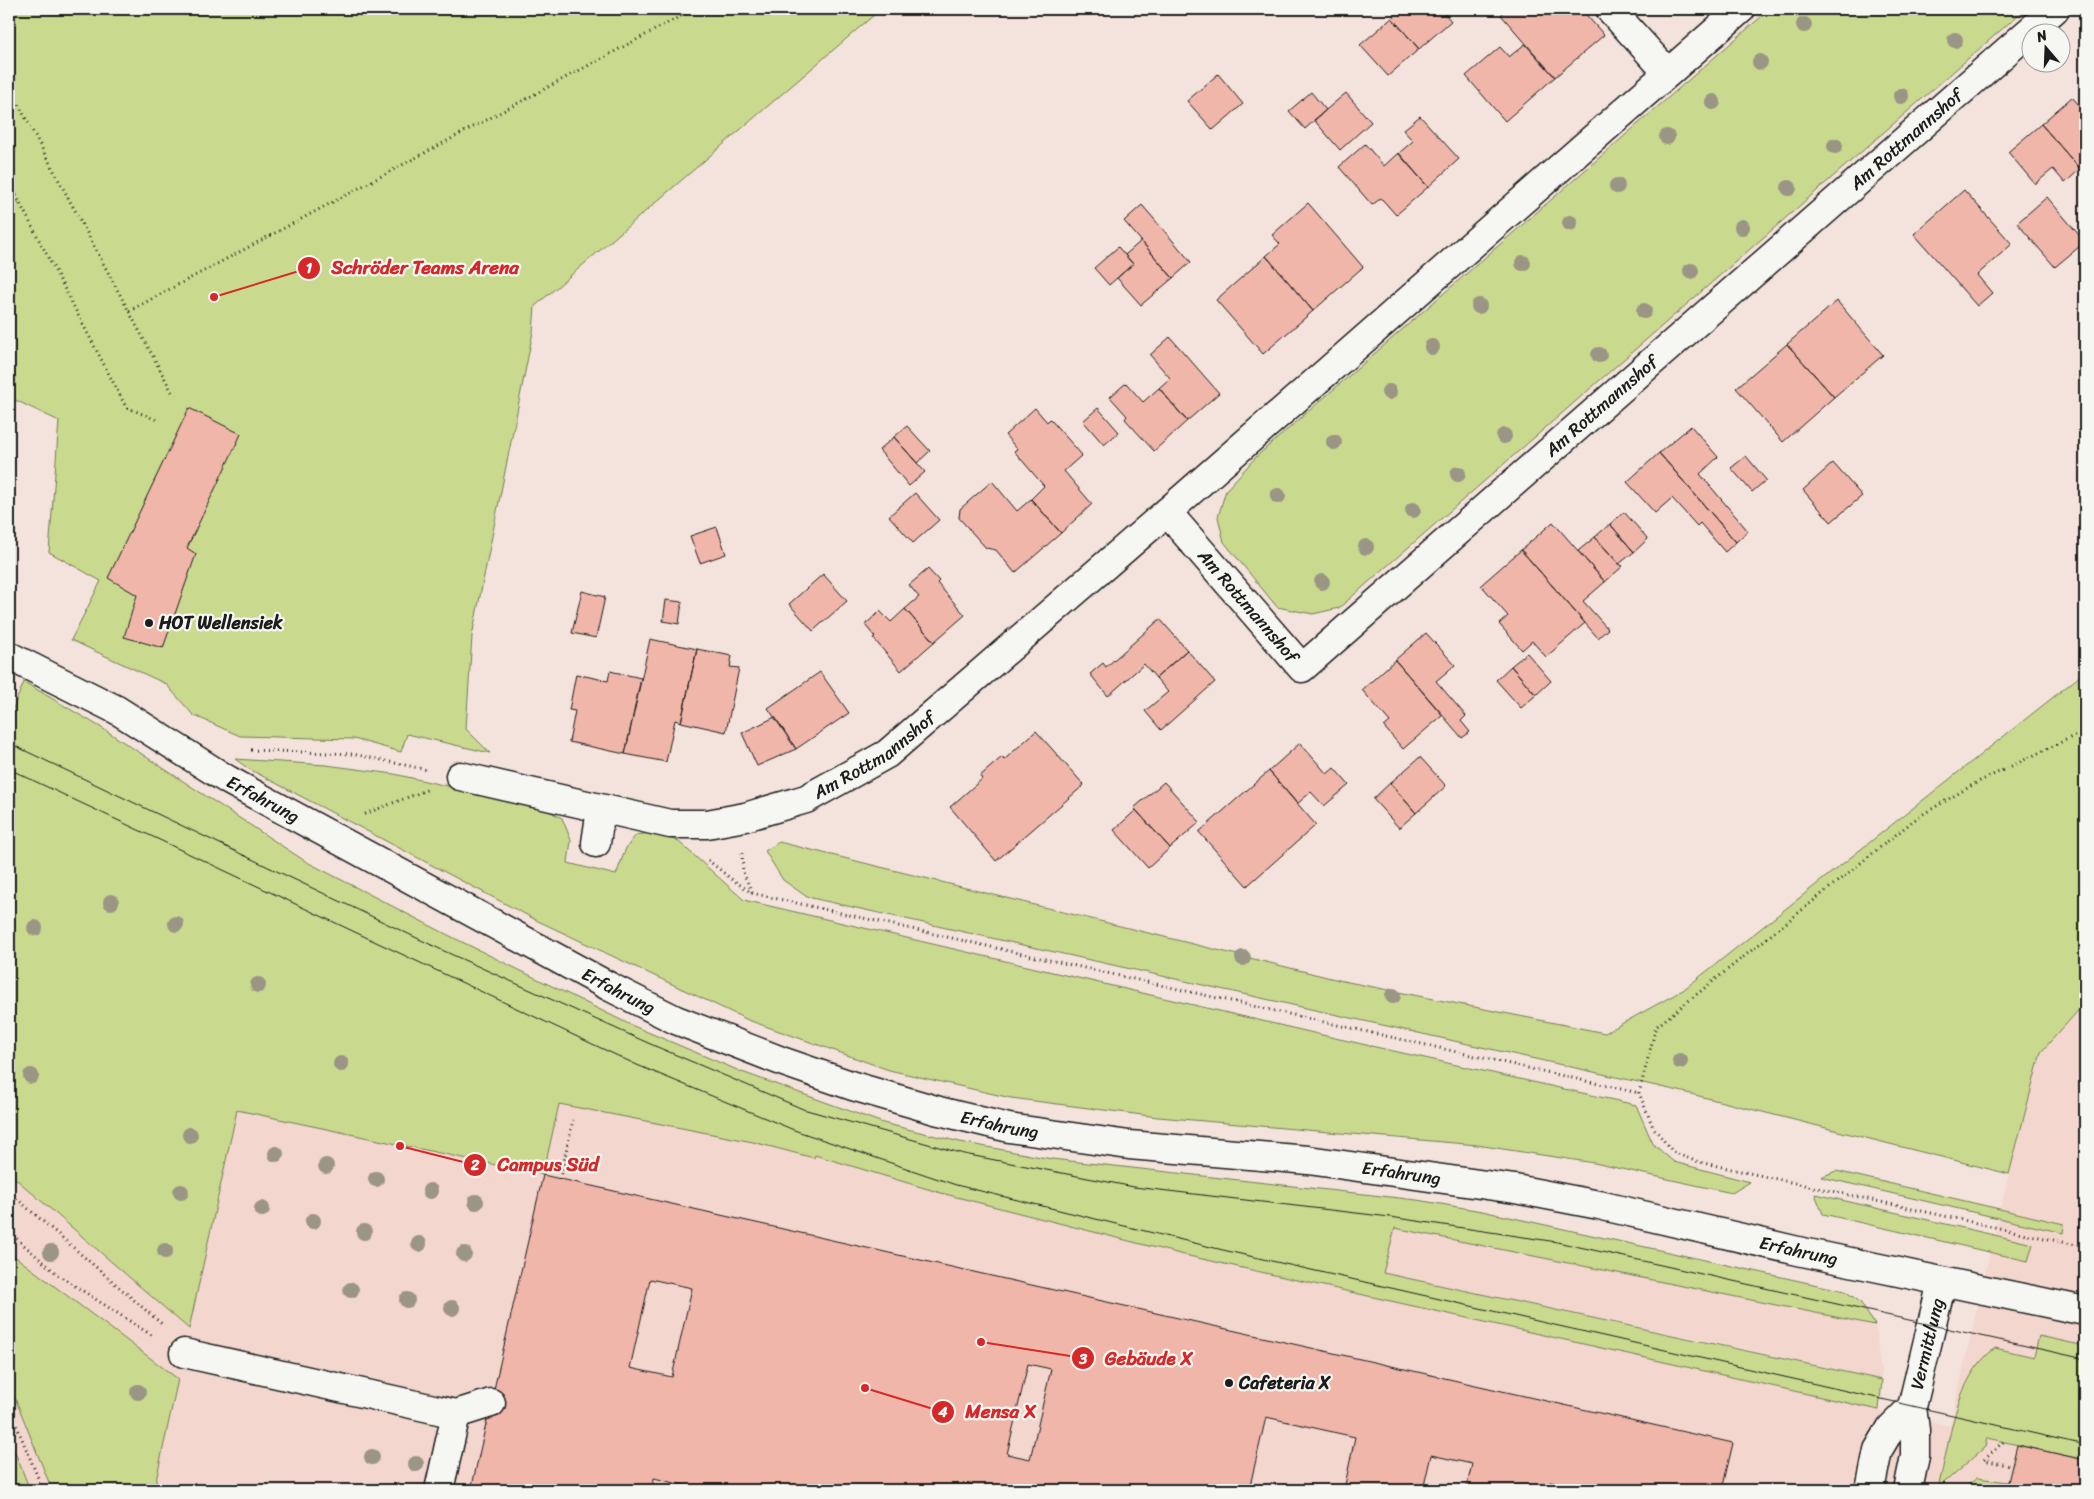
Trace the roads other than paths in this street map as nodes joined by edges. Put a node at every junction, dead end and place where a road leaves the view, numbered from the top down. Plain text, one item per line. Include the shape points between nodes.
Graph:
1 (1610, 9) edge
2 (1741, 9) edge
3 (2055, 9) edge
4 (1668, 72) junction
5 (1167, 512) junction
6 (9, 656) edge
7 (460, 776) road end
8 (601, 809) junction
9 (596, 843) dead end
10 (1942, 1282) junction
11 (2085, 1311) edge
12 (184, 1353) road end
13 (491, 1403) dead end
14 (1912, 1407) junction
15 (456, 1414) junction
16 (439, 1490) edge
17 (1870, 1490) edge
18 (1908, 1490) edge

1 - 4 street
2 - 4 street, Am Rottmannshof
3 - 5 street, Am Rottmannshof via 1302,668
4 - 5 street, Am Rottmannshof
5 - 8 street, Am Rottmannshof via 887,754 806,799 745,817 707,824 670,824
6 - 10 street, Erfahrung via 117,710 228,780 565,964 676,1020 853,1086 1009,1128 1129,1145 1308,1160 1515,1189
7 - 8 street, Am Rottmannshof
8 - 9 street
10 - 11 street, Erfahrung
10 - 14 street, Vermittlung
12 - 15 street
13 - 15 street
14 - 17 street, Vermittlung via 1891,1428 1878,1450
14 - 18 street, Vermittlung via 1915,1456
15 - 16 street

